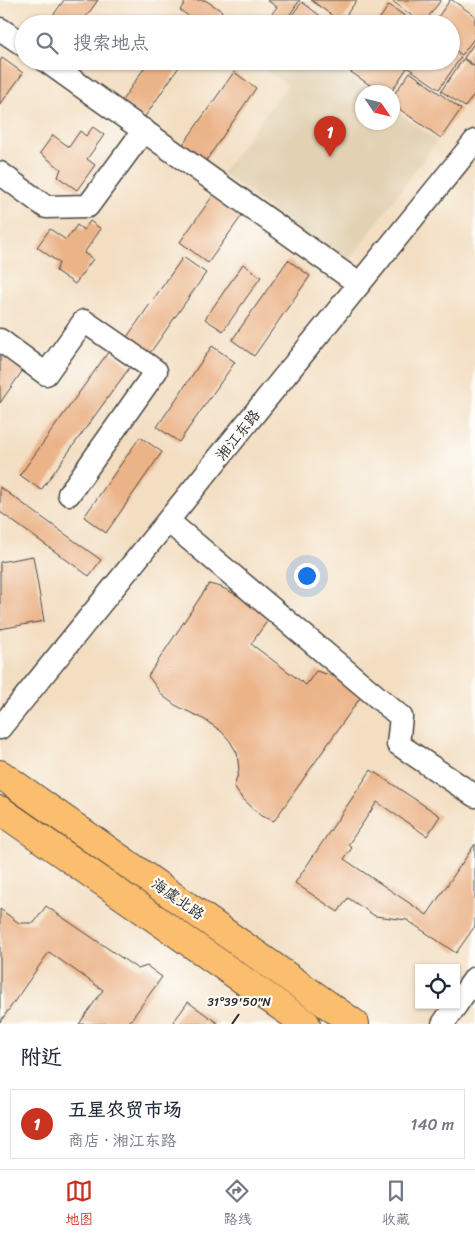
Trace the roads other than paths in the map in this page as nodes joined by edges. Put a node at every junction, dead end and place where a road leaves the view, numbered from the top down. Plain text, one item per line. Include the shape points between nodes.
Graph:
1 (0, 28) edge
2 (15, 39) edge
3 (59, 70) edge
4 (144, 130) junction
5 (475, 141) edge
6 (0, 173) edge
7 (359, 284) junction
8 (0, 340) edge
9 (69, 494) dead end
10 (168, 521) junction
11 (0, 728) edge
12 (0, 774) edge
13 (475, 796) edge
14 (0, 810) edge
15 (475, 978) edge
16 (460, 999) edge
17 (453, 1009) edge
18 (306, 1024) edge
19 (355, 1024) edge
20 (443, 1024) edge

1 - 2 street
3 - 4 street
4 - 6 street via 88,206 46,207
4 - 7 street
5 - 7 street, 湘江东路
7 - 10 street, 湘江东路
8 - 9 street via 46,374 84,321 156,372
10 - 11 street, 湘江东路
10 - 13 street via 401,717 398,744
12 - 19 main road, 海虞北路
14 - 18 main road, 海虞北路
15 - 16 street
17 - 20 street

